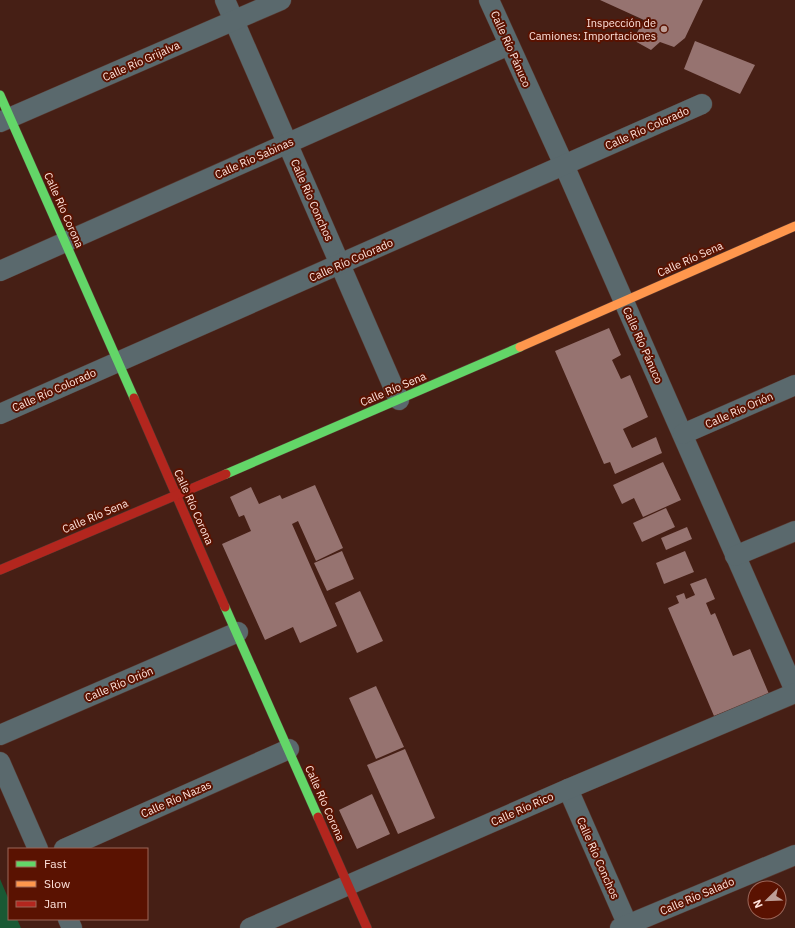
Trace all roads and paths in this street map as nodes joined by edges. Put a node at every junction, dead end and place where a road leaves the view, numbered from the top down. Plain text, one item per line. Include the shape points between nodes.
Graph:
1 (225, 0) edge
2 (281, 0) edge
3 (489, 0) edge
4 (234, 21) junction
5 (509, 45) junction
6 (0, 95) edge
7 (702, 104) dead end
8 (5, 120) edge
9 (287, 143) junction
10 (564, 165) junction
11 (795, 226) edge
12 (65, 242) junction
13 (340, 265) junction
14 (0, 271) edge
15 (623, 301) junction
16 (117, 362) junction
17 (795, 385) edge
18 (399, 400) junction
19 (0, 414) edge
20 (682, 434) junction
21 (176, 494) junction
22 (795, 530) edge
23 (735, 556) junction
24 (0, 570) edge
25 (238, 632) junction
26 (795, 692) edge
27 (0, 735) edge
28 (289, 749) junction
29 (0, 762) edge
30 (568, 788) junction
31 (38, 848) edge
32 (66, 848) edge
33 (795, 855) edge
34 (348, 884) junction
35 (626, 927) edge
36 (250, 928) edge
37 (367, 928) edge

1 - 4 street, Calle Río Conchos
2 - 4 street, Calle Río Grijalva
3 - 5 street, Calle Río Pánuco
4 - 8 street, Calle Río Grijalva
4 - 9 street, Calle Río Conchos
5 - 9 street, Calle Río Sabinas
5 - 10 street, Calle Río Pánuco
6 - 8 street, Calle Río Corona
7 - 10 street, Calle Río Colorado
8 - 12 street, Calle Río Corona
9 - 12 street, Calle Río Sabinas
9 - 13 street, Calle Río Conchos
10 - 13 street, Calle Río Colorado
10 - 15 street, Calle Río Pánuco
11 - 15 street, Calle Río Sena
12 - 14 street, Calle Río Sabinas
12 - 16 street, Calle Río Corona
13 - 16 street, Calle Río Colorado
13 - 18 street, Calle Río Conchos
15 - 18 street, Calle Río Sena
15 - 20 street, Calle Río Pánuco
16 - 19 street, Calle Río Colorado
16 - 21 street, Calle Río Corona
17 - 20 street, Calle Río Orión
18 - 21 street, Calle Río Sena
20 - 23 street, Calle Río Pánuco
21 - 24 street, Calle Río Sena
21 - 25 street, Calle Río Corona
22 - 23 street
23 - 26 street, Calle Río Pánuco
25 - 27 street, Calle Río Orión
25 - 28 street, Calle Río Corona
26 - 30 street, Calle Río Rico
28 - 32 street, Calle Río Nazas
28 - 34 street, Calle Río Corona
29 - 31 street
30 - 34 street, Calle Río Rico
30 - 35 street, Calle Río Conchos
33 - 35 street, Calle Río Salado
34 - 36 street, Calle Río Rico
34 - 37 street, Calle Río Corona

